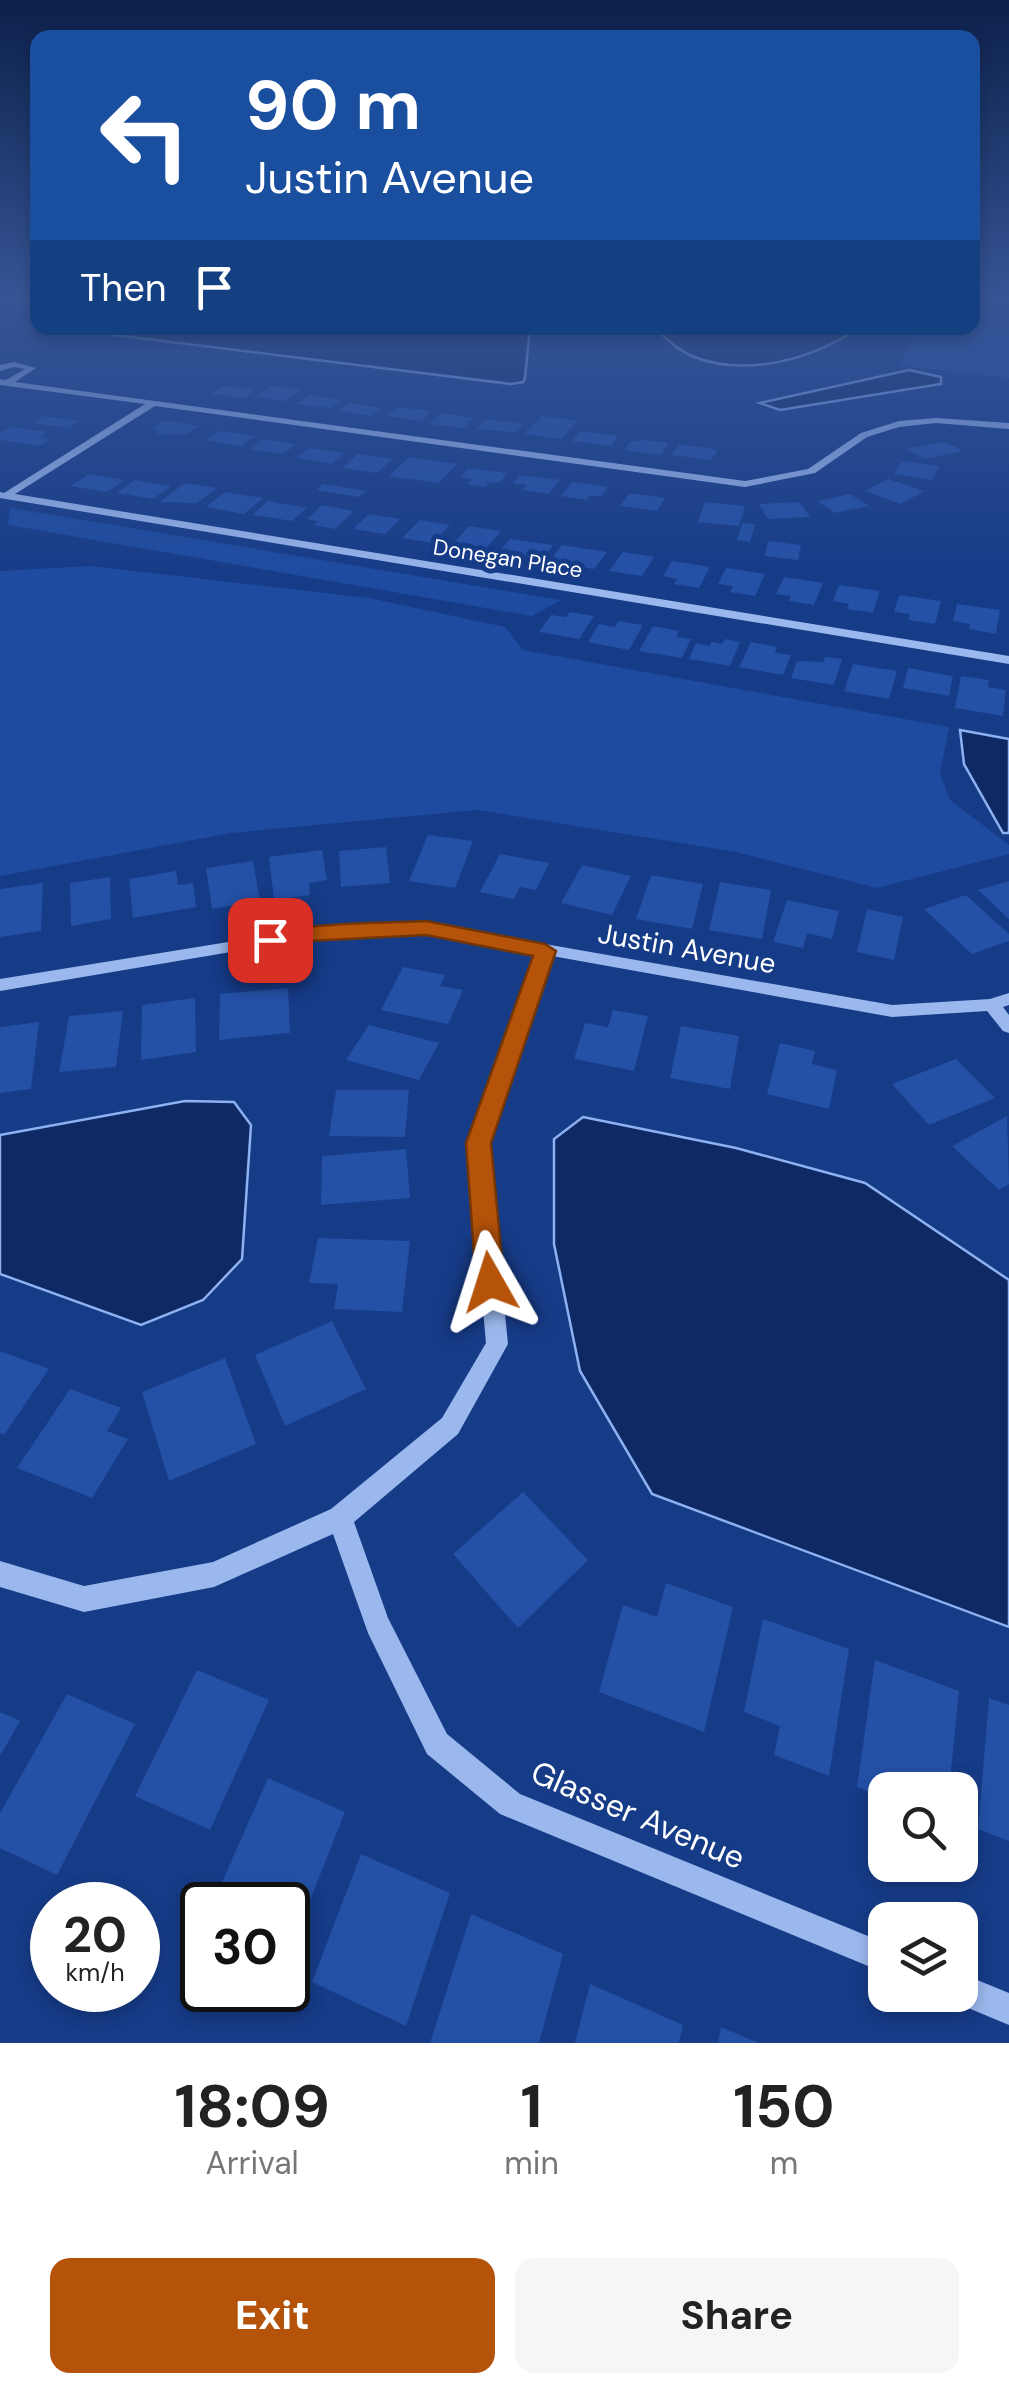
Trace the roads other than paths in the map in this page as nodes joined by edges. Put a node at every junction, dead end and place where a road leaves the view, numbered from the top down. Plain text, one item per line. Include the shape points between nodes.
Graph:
1 (80, 393) edge
2 (152, 403) junction
3 (1009, 426) edge
4 (2, 496) edge
5 (1009, 660) edge
6 (545, 951) junction
7 (0, 986) edge
8 (1000, 1002) edge
9 (1009, 1027) edge
10 (340, 1518) junction
11 (0, 1574) edge
12 (868, 1951) edge
13 (978, 1996) edge
14 (1009, 2009) edge

1 - 2 street
2 - 3 street via 745,484 820,467 864,436 899,424
2 - 4 street
4 - 5 street, Donegan Place
6 - 7 street, Justin Avenue via 426,928 308,934
6 - 8 street, Justin Avenue via 892,1011
6 - 10 street via 478,1143 497,1344 450,1426
8 - 9 street
10 - 11 street via 214,1574 84,1599
10 - 12 street, Glasser Avenue via 377,1624 437,1744 510,1804
13 - 14 street

